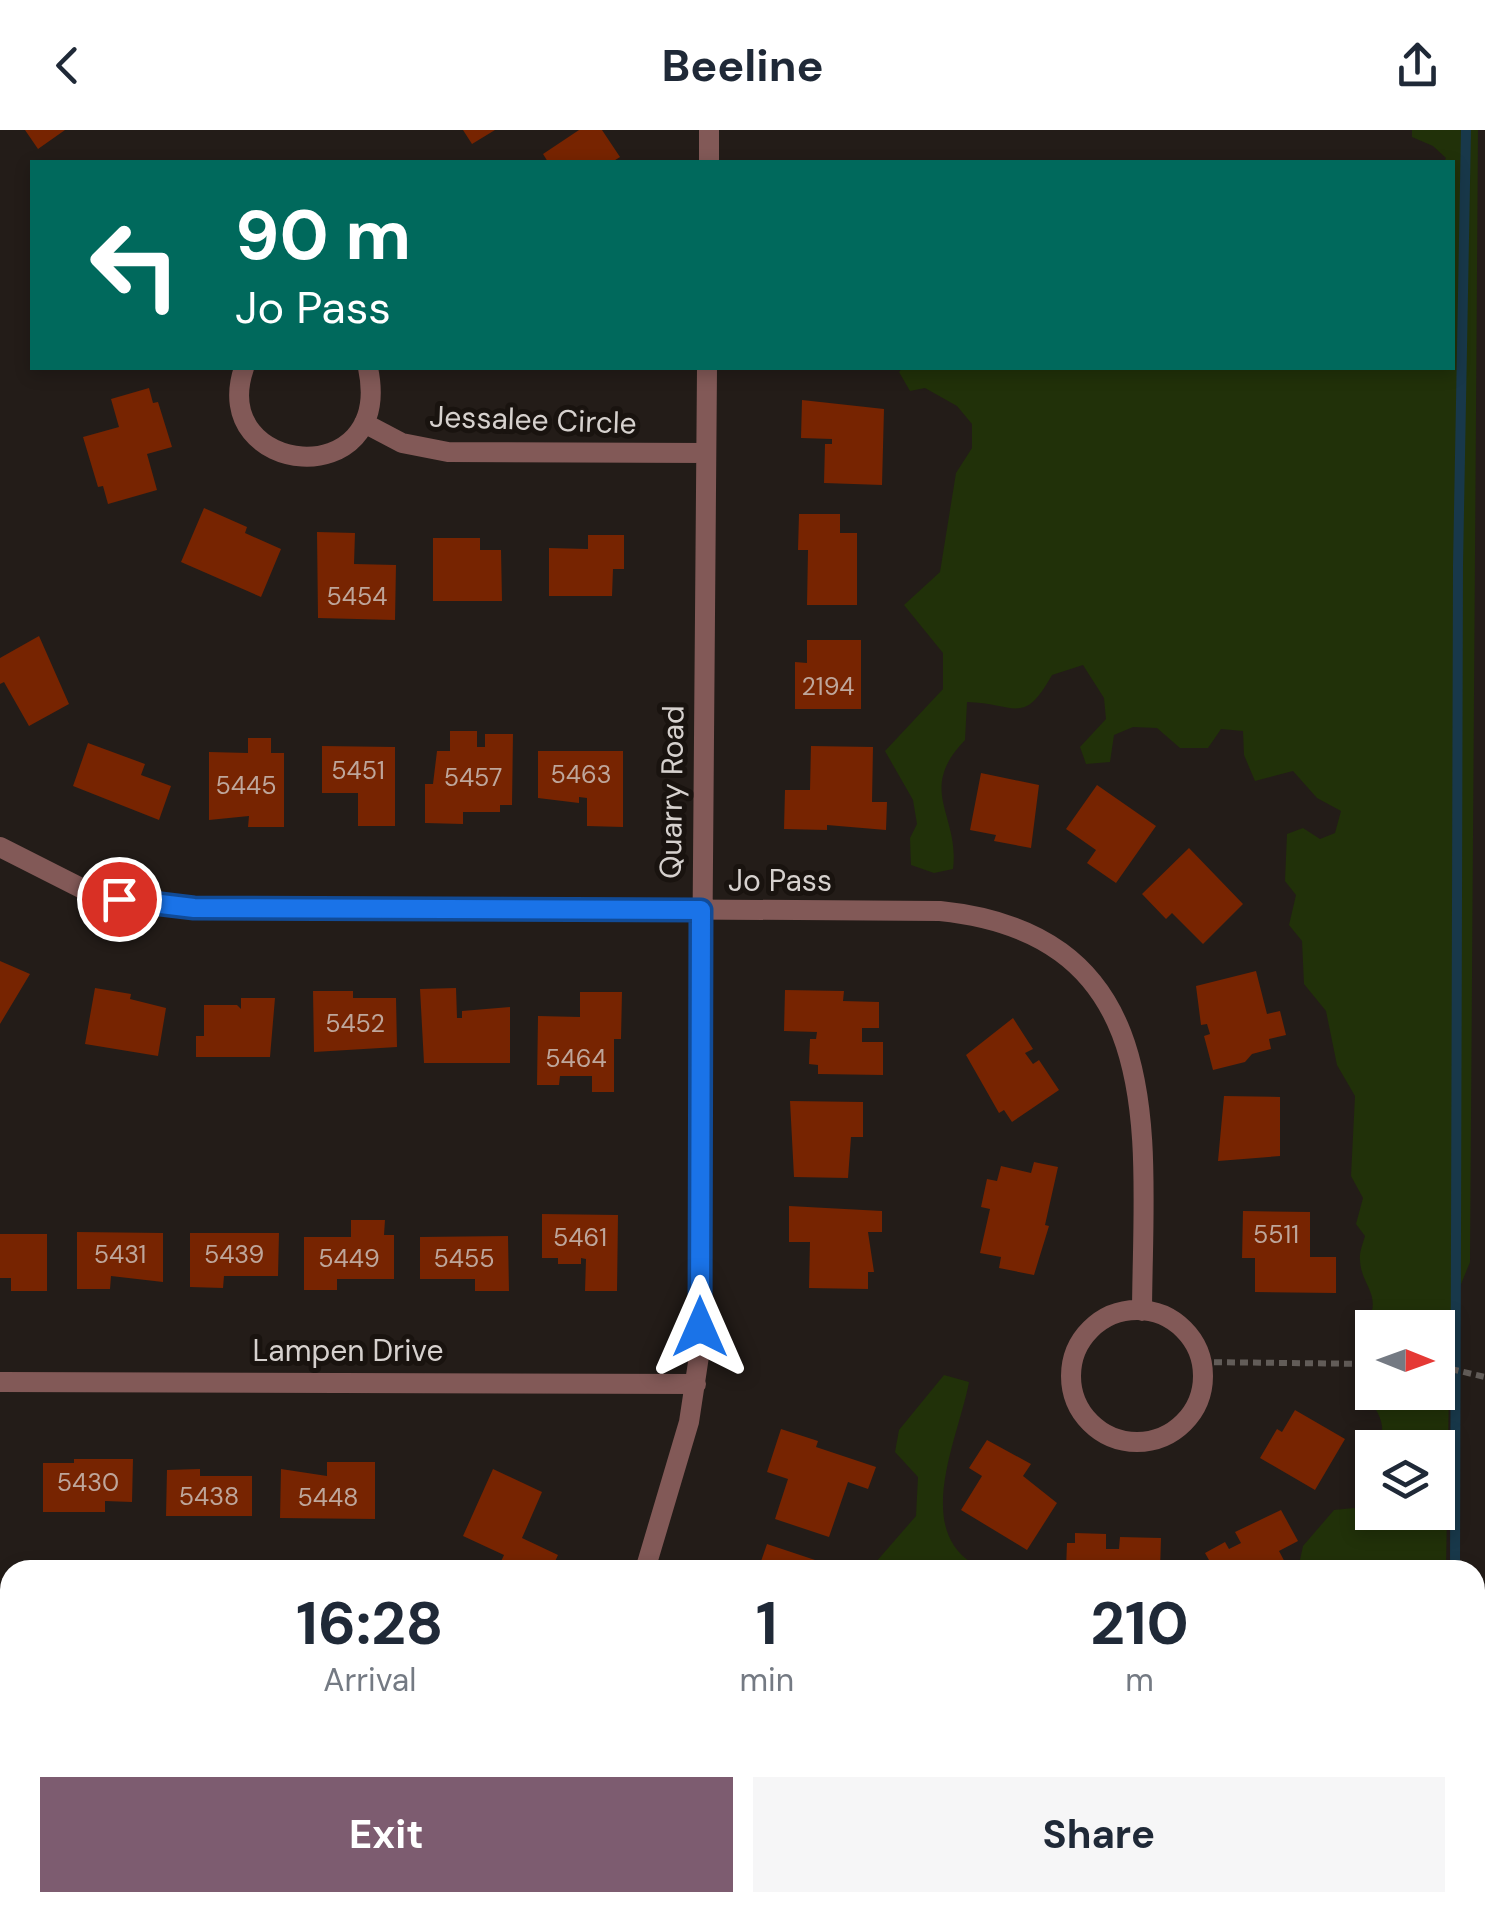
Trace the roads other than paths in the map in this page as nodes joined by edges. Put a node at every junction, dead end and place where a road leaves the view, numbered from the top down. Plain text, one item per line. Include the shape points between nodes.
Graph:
1 (709, 130) edge
2 (709, 160) edge
3 (244, 370) edge
4 (368, 370) edge
5 (707, 370) edge
6 (364, 423) junction
7 (706, 454) junction
8 (0, 847) edge
9 (701, 910) junction
10 (1142, 1310) junction
11 (0, 1382) edge
12 (696, 1384) junction
13 (648, 1560) edge

1 - 2 street
3 - 6 street via 238,397 243,416 252,433 283,455 320,457 338,450
4 - 6 street via 371,405
5 - 7 street, Quarry Road
6 - 7 street, Jessalee Circle via 402,443 448,452
7 - 9 street, Quarry Road
8 - 9 street, Jo Pass via 83,889 156,906
9 - 10 street, Jo Pass via 967,914 1020,930 1066,960 1120,1026 1139,1084
9 - 12 street, Quarry Road
10 - 10 street via 1189,1335 1201,1362 1199,1401 1178,1429 1130,1442 1098,1430 1076,1403 1072,1386 1076,1352 1096,1324
11 - 12 street, Lampen Drive
12 - 13 street, Quarry Road

